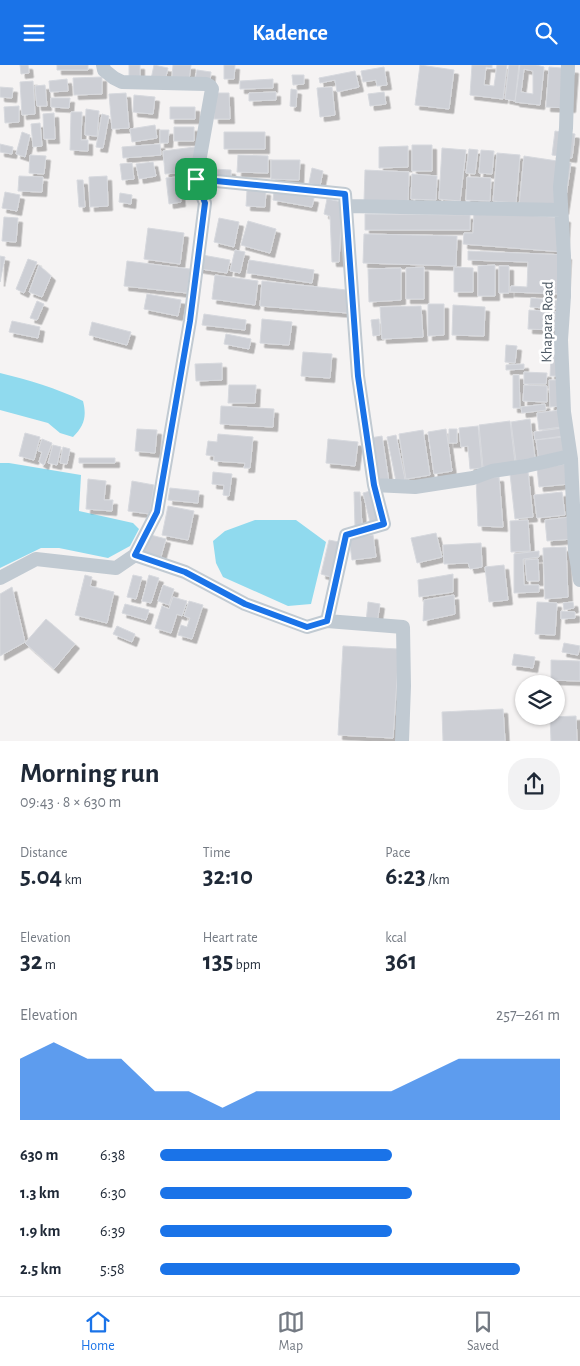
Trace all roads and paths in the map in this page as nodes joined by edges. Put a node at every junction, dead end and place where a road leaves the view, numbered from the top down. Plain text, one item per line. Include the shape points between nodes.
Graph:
1 (103, 65) edge
2 (572, 71) edge
3 (196, 179) junction
4 (346, 206) junction
5 (561, 210) junction
6 (574, 458) edge
7 (374, 485) junction
8 (135, 555) junction
9 (0, 578) edge
10 (580, 580) edge
11 (327, 621) junction
12 (402, 741) edge

1 - 3 street via 114,79 122,82 210,86
2 - 5 street, Khapara Road via 560,187
3 - 4 street via 345,194
3 - 8 street via 205,203 190,321 157,512
4 - 5 street
4 - 7 street via 358,376
5 - 6 street, Khapara Road via 564,280 562,377 564,412
6 - 7 street via 415,487
6 - 10 street, Khapara Road via 575,551
7 - 11 street via 384,524 346,535
8 - 9 street via 116,568 36,559
8 - 11 street via 185,572 245,604 307,627
11 - 12 street via 403,627

